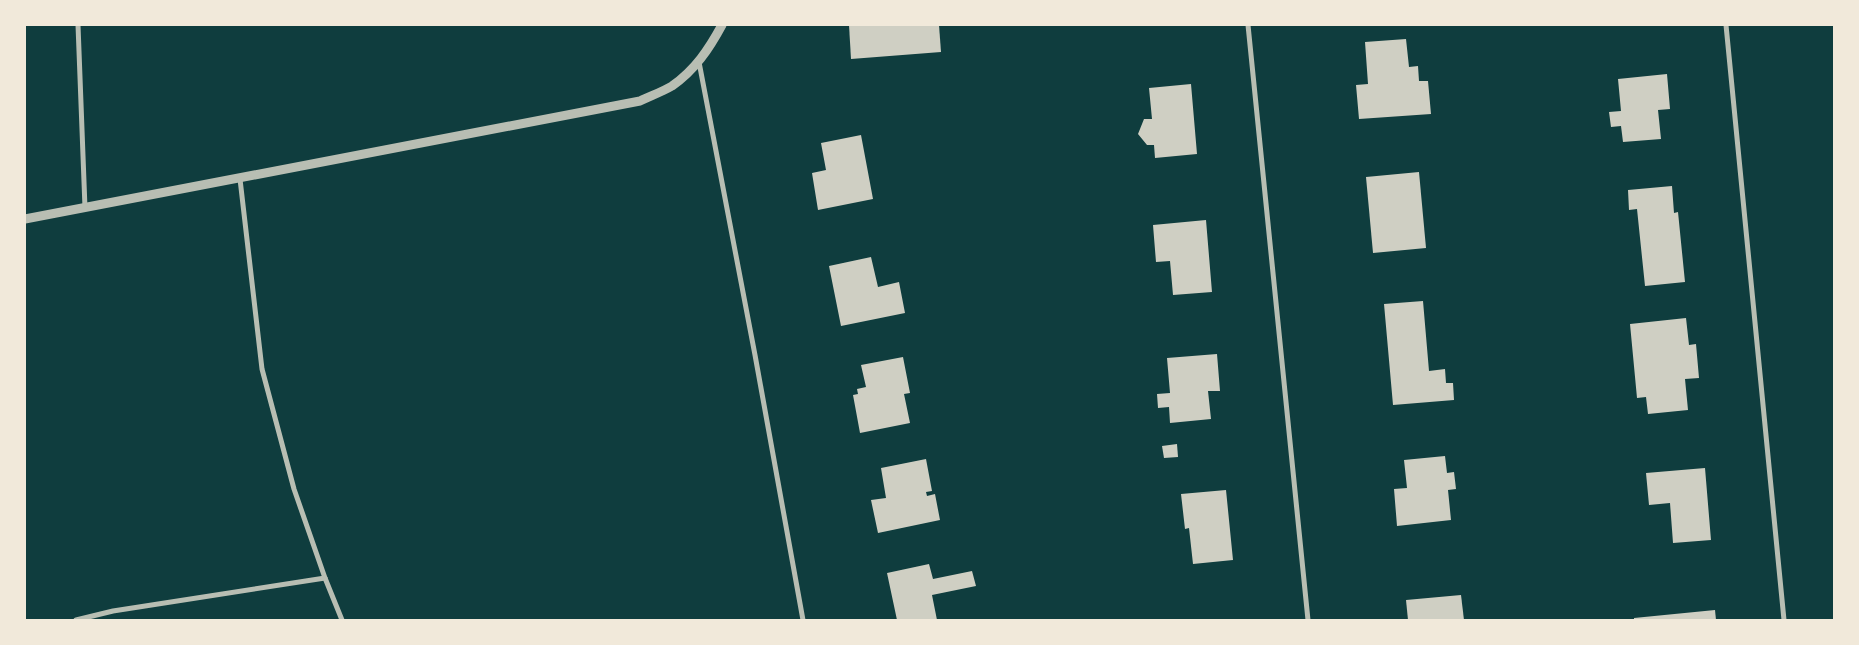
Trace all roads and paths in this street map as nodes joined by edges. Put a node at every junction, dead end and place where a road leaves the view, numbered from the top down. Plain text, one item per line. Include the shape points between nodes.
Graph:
1 (78, 25) edge
2 (722, 25) edge
3 (1248, 25) edge
4 (1726, 25) edge
5 (699, 62) junction
6 (240, 179) junction
7 (84, 208) junction
8 (25, 219) edge
9 (325, 578) junction
10 (76, 620) edge
11 (342, 620) edge
12 (803, 620) edge
13 (1308, 620) edge
14 (1784, 620) edge

1 - 7 street
2 - 5 street
3 - 13 street
4 - 14 street
5 - 6 street via 672,86 640,101
5 - 12 street
6 - 7 street
6 - 9 street via 262,369 294,489
7 - 8 street
9 - 10 street via 114,611
9 - 11 street

